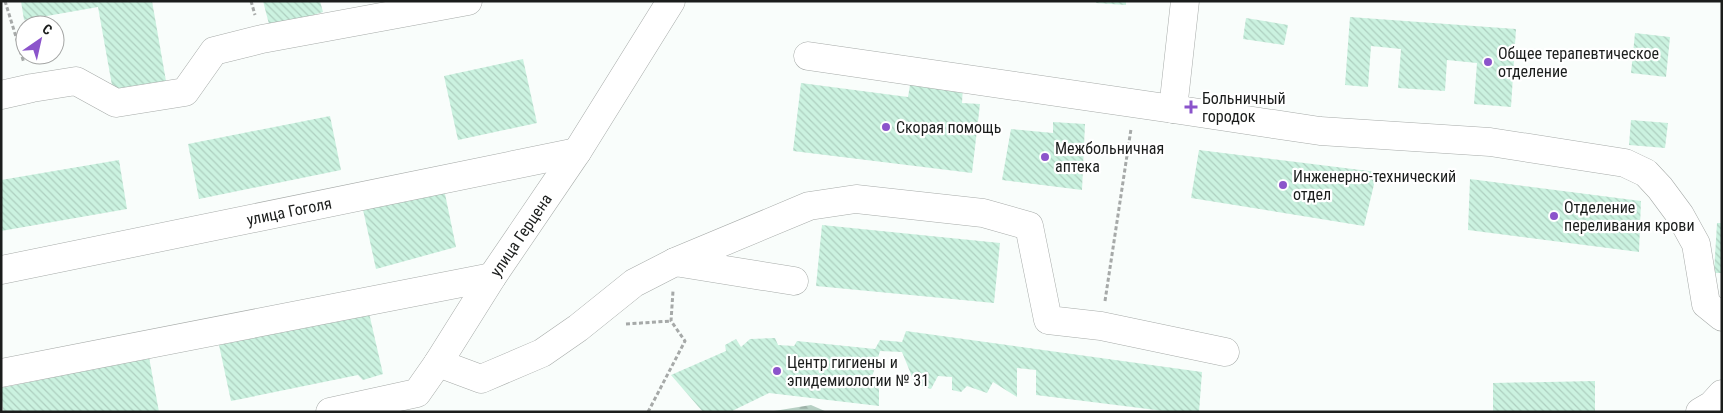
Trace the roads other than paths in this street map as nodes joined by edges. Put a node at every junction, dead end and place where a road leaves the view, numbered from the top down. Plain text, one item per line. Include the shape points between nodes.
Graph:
1 (468, 1) edge
2 (671, 1) edge
3 (1185, 1) edge
4 (808, 56) dead end
5 (1, 95) edge
6 (1173, 109) junction
7 (577, 152) junction
8 (675, 262) junction
9 (1, 270) edge
10 (492, 277) junction
11 (794, 281) dead end
12 (1722, 317) edge
13 (1225, 352) dead end
14 (438, 363) junction
15 (1, 373) edge
16 (1722, 394) edge
17 (330, 412) edge
18 (1700, 412) edge

1 - 5 street via 262,39 214,51 185,92 116,103 76,81
2 - 7 street, улица Герцена
3 - 6 street
4 - 6 street
6 - 12 street via 1320,131 1490,142 1625,163 1646,173 1680,216 1696,244 1706,304
7 - 9 street, улица Гоголя
7 - 10 street, улица Герцена
8 - 11 street
8 - 13 street via 809,206 856,199 983,213 1028,226 1048,320 1101,326
8 - 14 street via 634,283 542,353 481,379
10 - 14 street, улица Герцена
10 - 15 street
14 - 17 street, улица Герцена via 417,393
16 - 18 street

